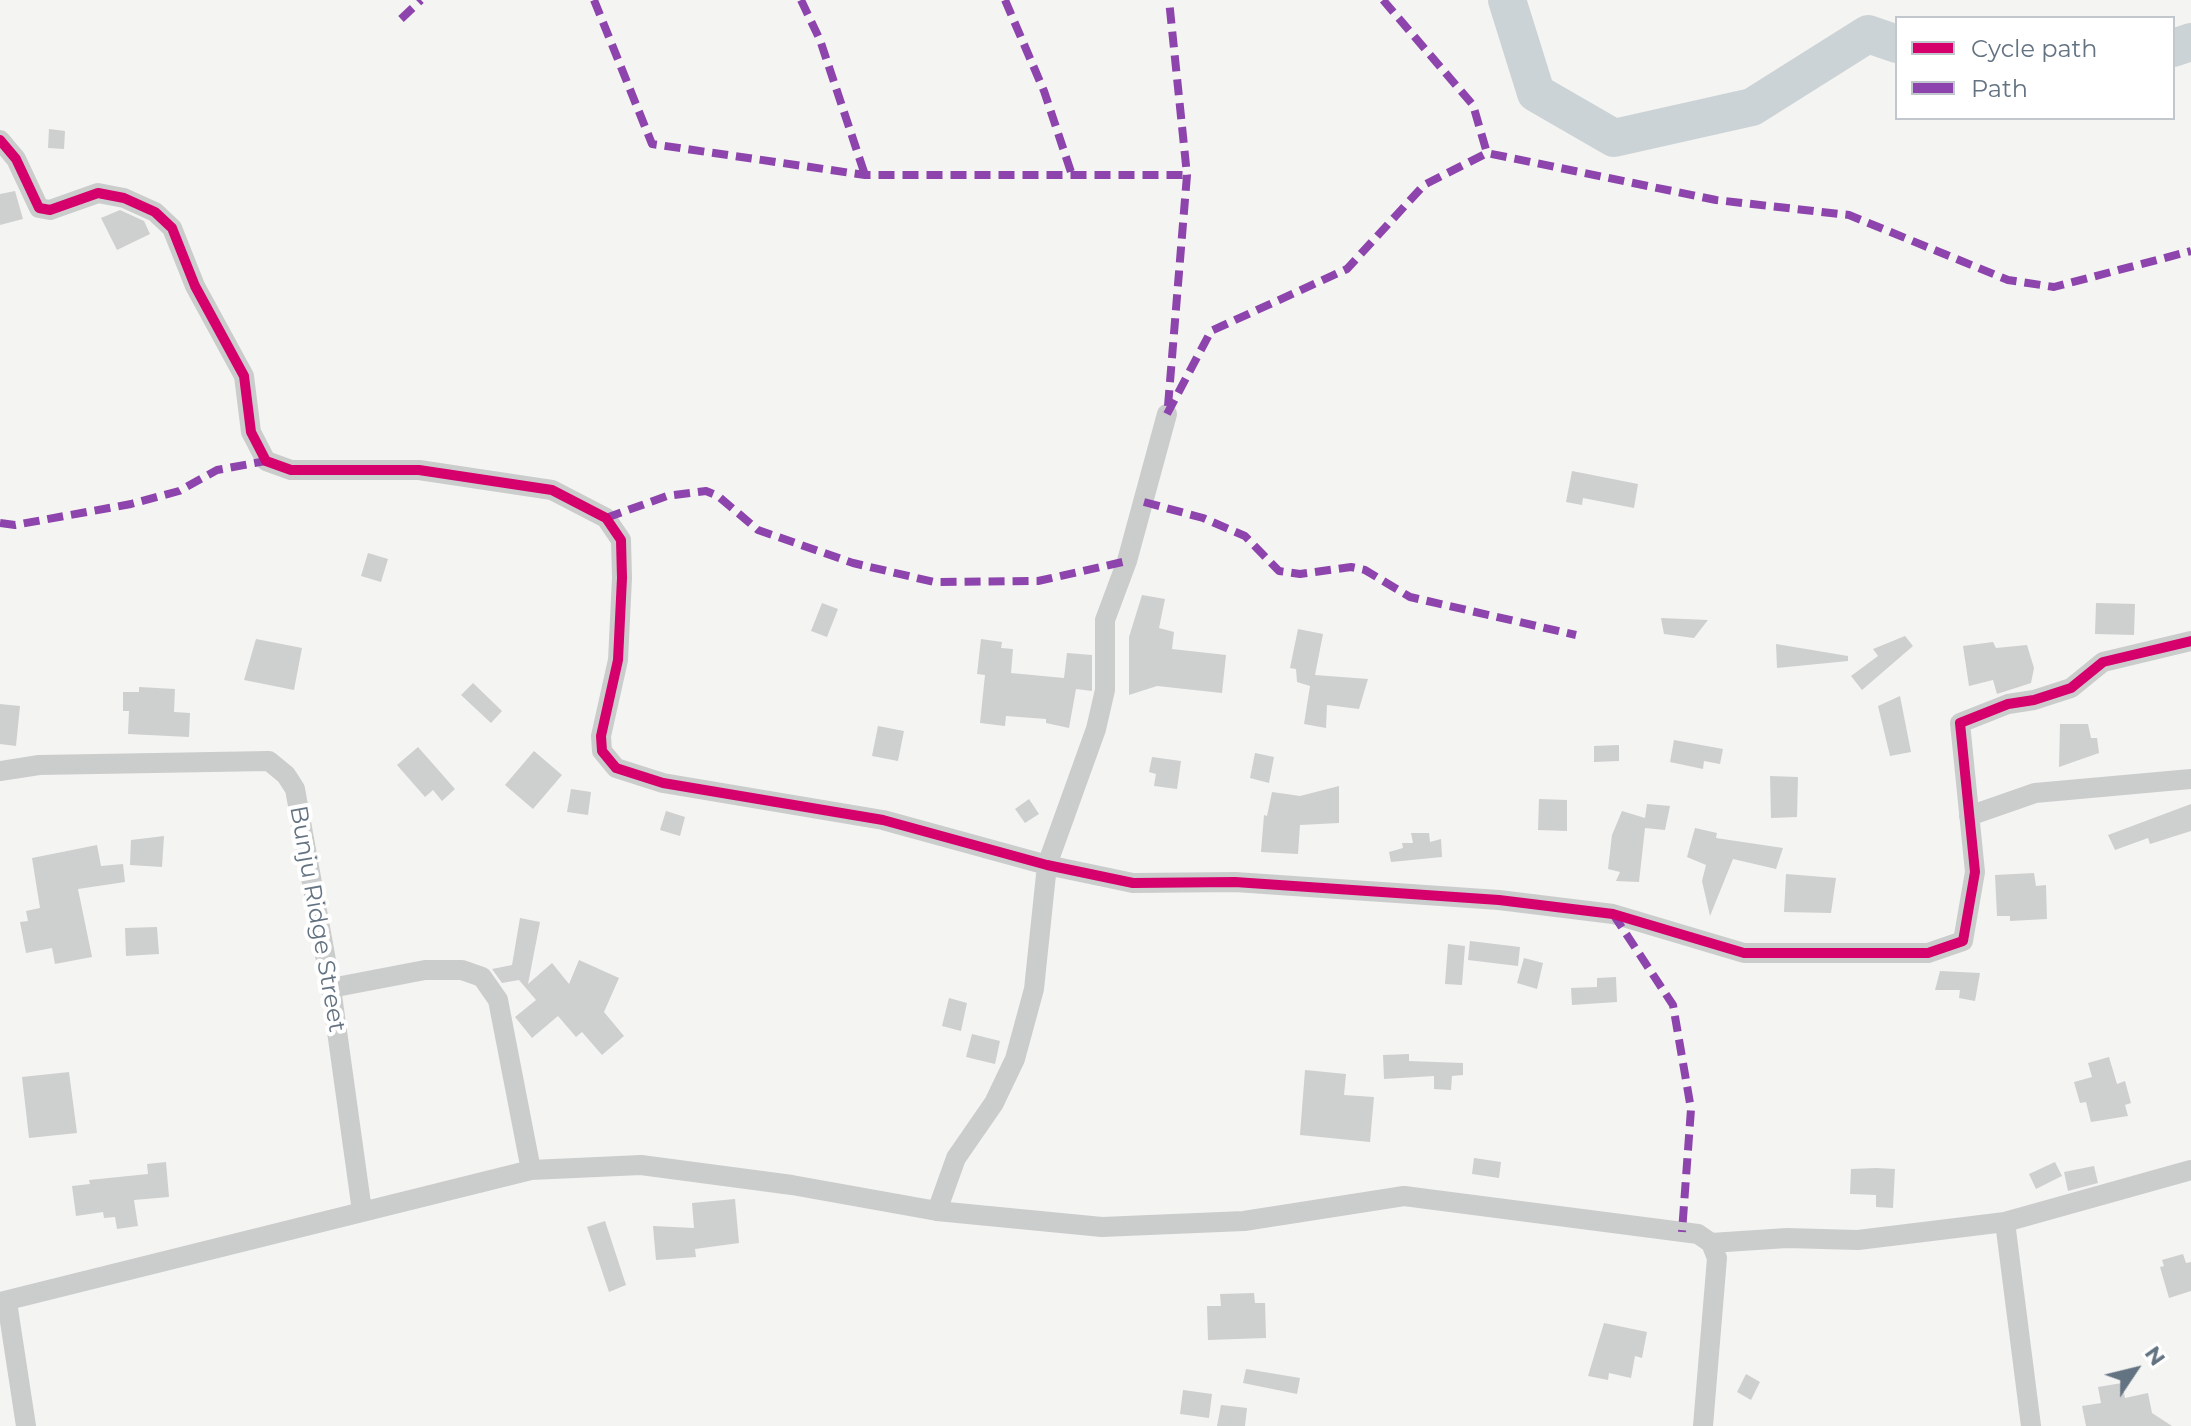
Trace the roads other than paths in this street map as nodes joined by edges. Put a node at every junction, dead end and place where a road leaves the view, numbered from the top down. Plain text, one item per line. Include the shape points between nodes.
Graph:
1 (0, 140) edge
2 (1167, 414) dead end
3 (2191, 641) edge
4 (0, 771) edge
5 (2191, 779) edge
6 (1969, 816) junction
7 (1047, 865) junction
8 (331, 988) junction
9 (531, 1170) junction
10 (2191, 1170) edge
11 (362, 1211) junction
12 (937, 1211) junction
13 (2005, 1222) junction
14 (1711, 1243) junction
15 (3, 1302) edge
16 (26, 1426) edge
17 (1703, 1426) edge
18 (2031, 1426) edge

1 - 7 street via 16,159 39,208 50,210 98,193 155,212 172,228 195,286 244,376 251,432 266,461 291,470 419,470 552,490 606,518 621,540 618,660 601,736 602,751 616,768 663,783 883,820
2 - 7 street via 1127,561 1105,620 1105,690 1096,729
3 - 6 street via 2103,662 2071,688 1960,723
4 - 8 street, Bunju Ridge Street via 39,765 269,761 295,789
5 - 6 street via 2035,793
6 - 7 street via 1975,872 1963,941 1928,953 1744,953 1613,914 1499,900 1235,882 1133,883
7 - 12 street via 1034,989 1015,1059 994,1103 956,1158
8 - 9 street via 425,970 462,970 482,977 498,1000
8 - 11 street, Bunju Ridge Street
9 - 11 street
9 - 12 street via 641,1165
10 - 13 street
11 - 15 street
12 - 14 street via 1102,1227 1244,1221 1404,1196 1698,1234
13 - 14 street via 1858,1240
13 - 18 street
14 - 17 street via 1717,1258
15 - 16 street

